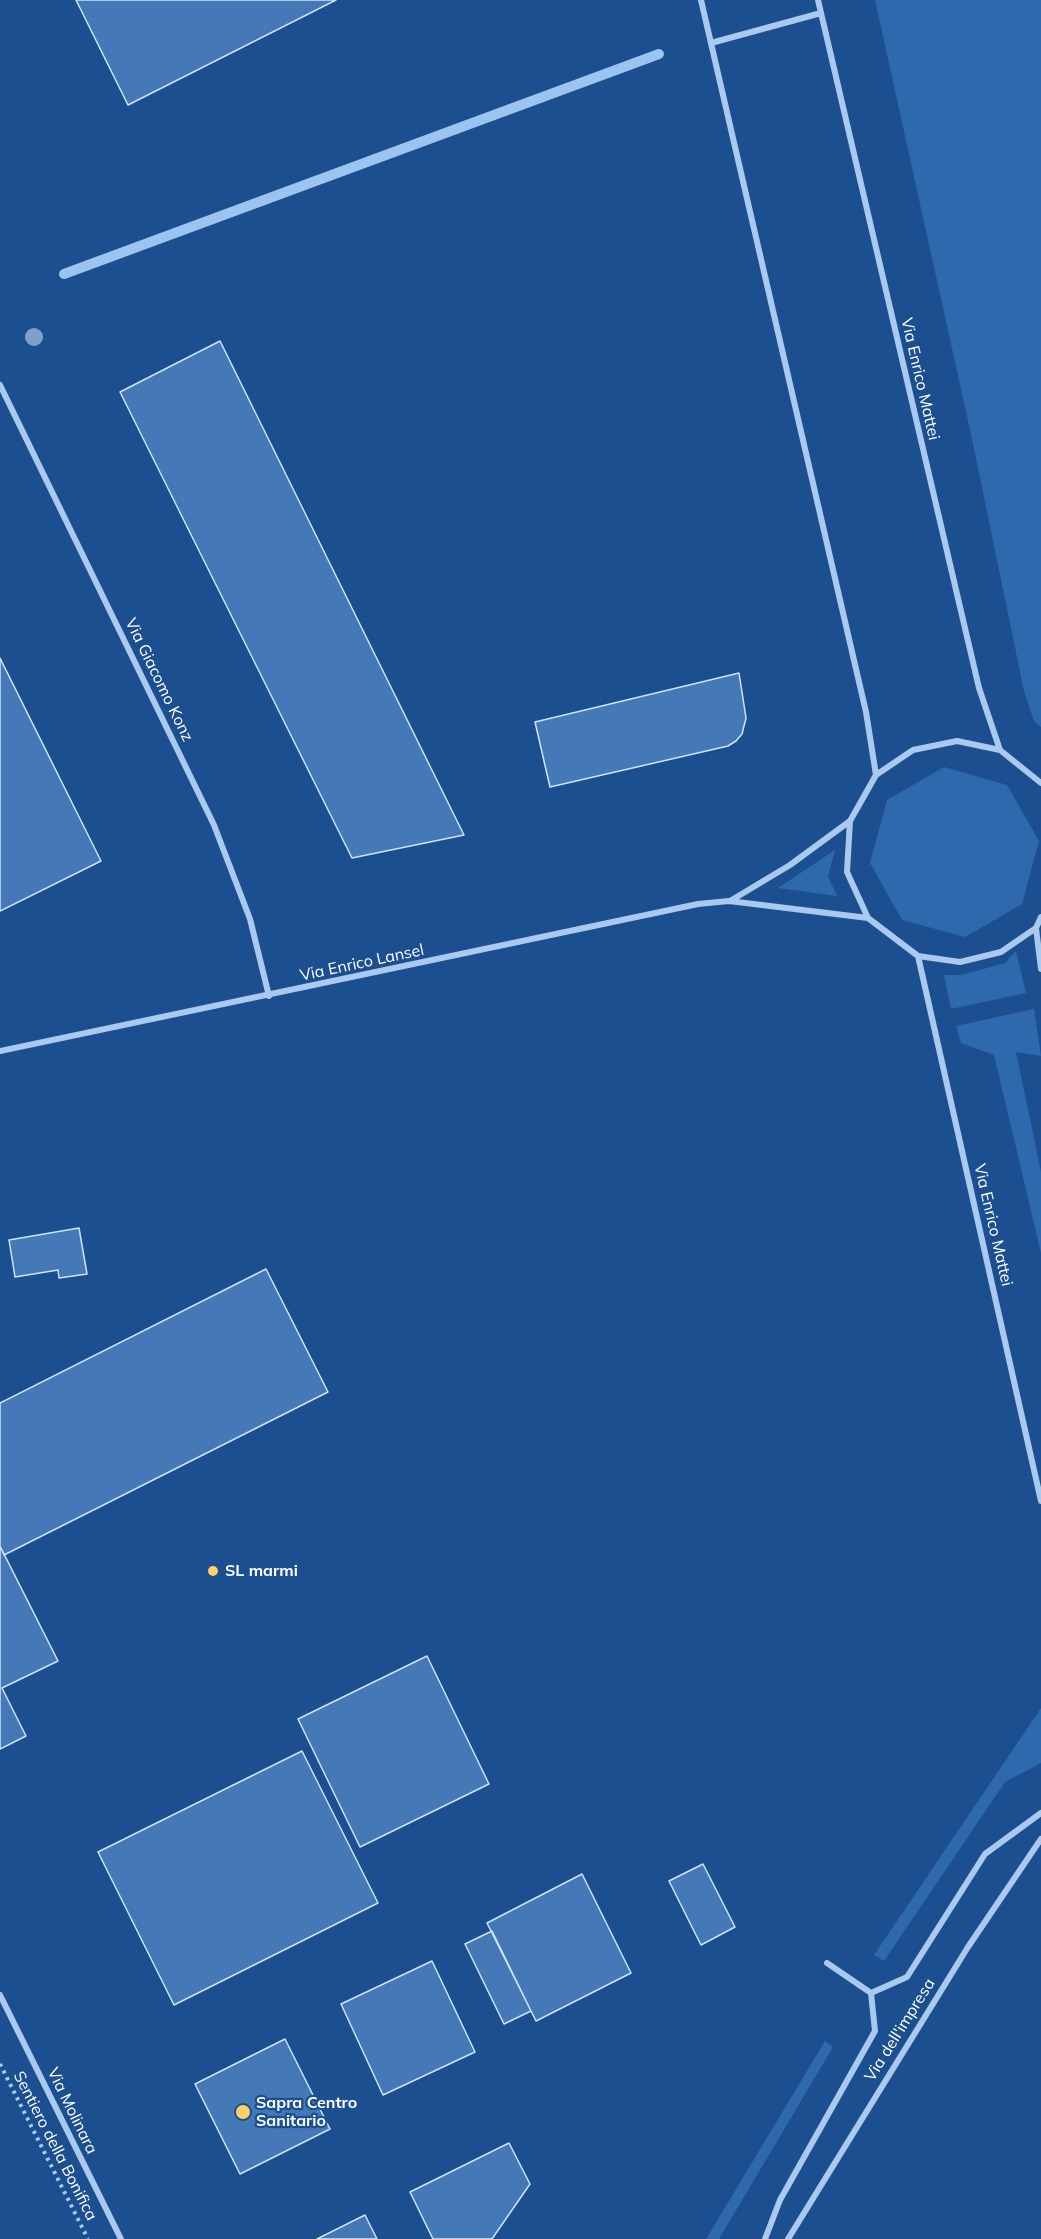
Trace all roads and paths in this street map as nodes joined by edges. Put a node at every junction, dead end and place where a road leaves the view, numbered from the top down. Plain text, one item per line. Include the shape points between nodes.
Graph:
1 (701, 0) edge
2 (818, 0) edge
3 (821, 13) junction
4 (711, 43) junction
5 (0, 385) edge
6 (1000, 750) junction
7 (876, 776) junction
8 (1041, 783) edge
9 (850, 821) junction
10 (729, 901) junction
11 (1041, 917) edge
12 (868, 918) junction
13 (1035, 928) junction
14 (918, 956) junction
15 (1041, 969) edge
16 (268, 996) junction
17 (0, 1051) edge
18 (1041, 1501) edge
19 (1041, 1813) edge
20 (1041, 1839) edge
21 (827, 1963) dead end
22 (871, 1994) junction
23 (0, 1995) edge
24 (0, 2064) edge
25 (88, 2239) edge
26 (121, 2239) edge
27 (765, 2239) edge
28 (788, 2239) edge

1 - 4 street
2 - 3 street, Via Enrico Mattei
3 - 4 street
3 - 6 street, Via Enrico Mattei via 978,688
4 - 7 street via 866,712
5 - 16 street, Via Giacomo Konz via 214,825 250,919
6 - 7 street via 957,741 913,750
6 - 8 street
7 - 9 street
9 - 10 street, Via Enrico Lansel via 790,865
9 - 12 street via 847,872
10 - 12 street, Via Enrico Lansel
10 - 16 street, Via Enrico Lansel via 698,904
11 - 13 street
12 - 14 street
13 - 14 street via 1001,952 971,960
13 - 15 street
14 - 18 street, Via Enrico Mattei
16 - 17 street, Via Enrico Lansel
19 - 22 street via 985,1854 907,1977
20 - 28 street, Via dell'impresa via 968,1947
21 - 22 street
22 - 27 street via 875,2031 780,2200
23 - 26 street, Via Molinara
24 - 25 path, Sentiero della Bonifica

